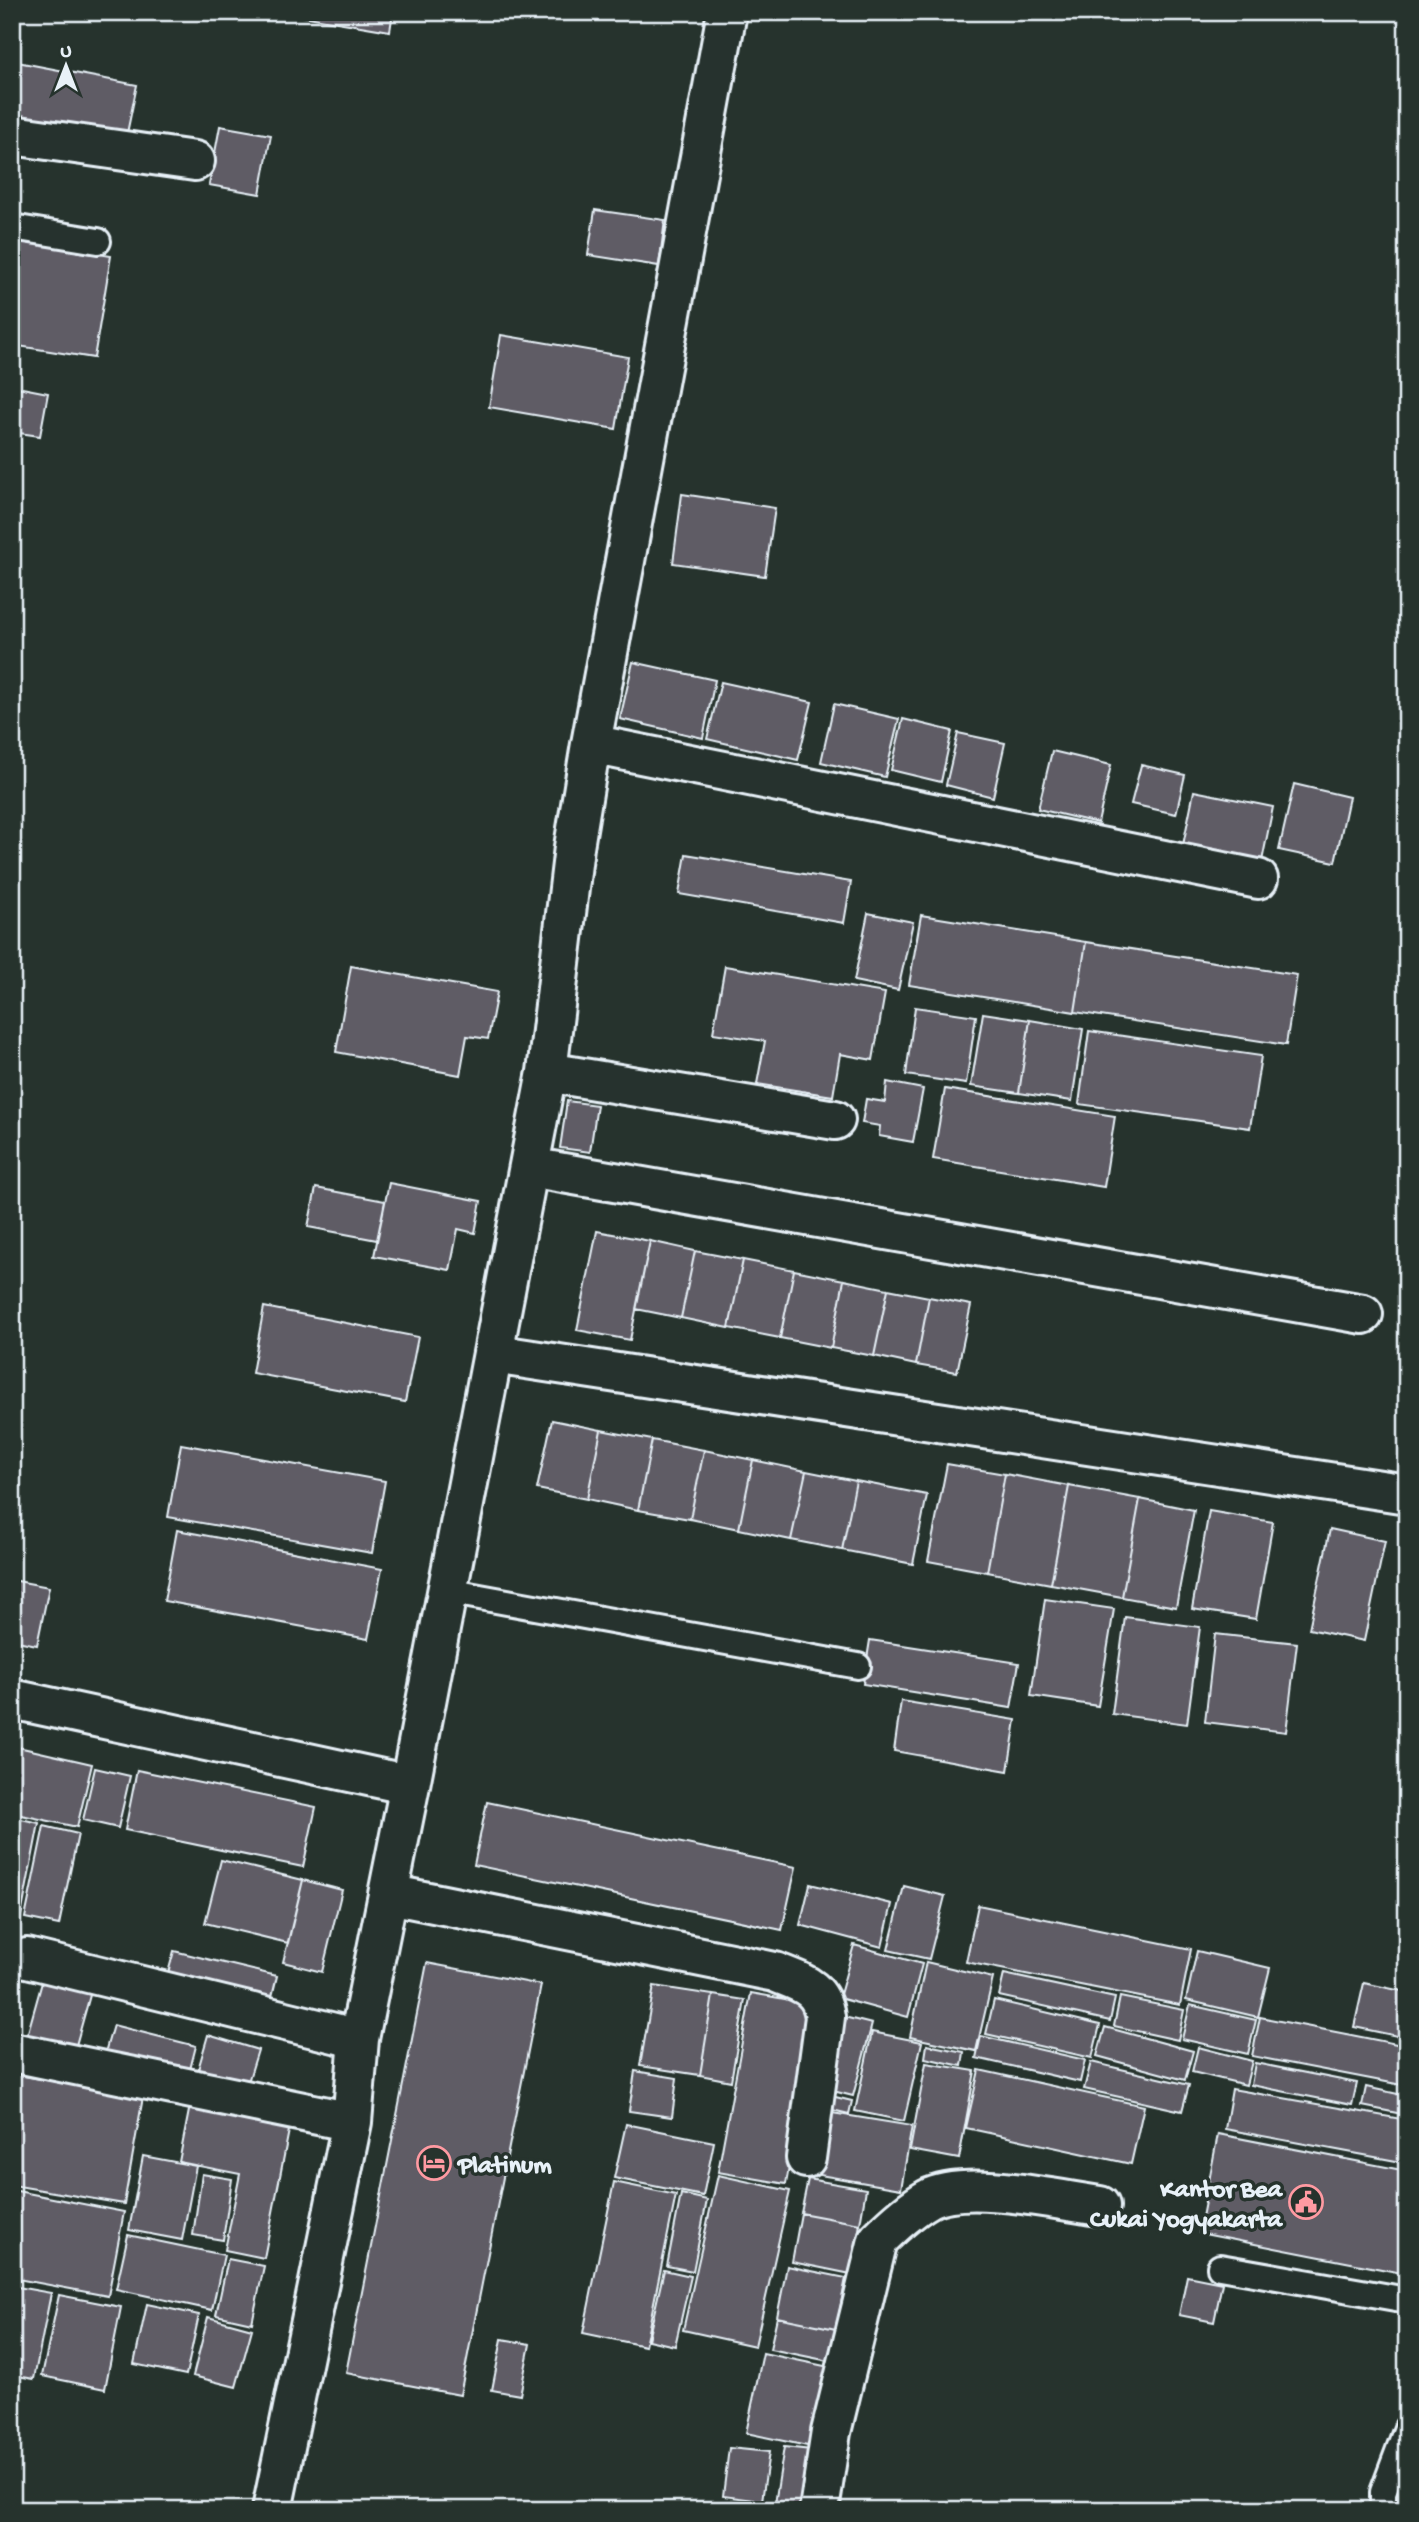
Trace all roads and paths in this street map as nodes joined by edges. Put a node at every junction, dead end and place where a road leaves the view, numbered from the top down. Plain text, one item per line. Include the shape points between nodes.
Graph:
1 (727, 12) edge
2 (12, 135) edge
3 (195, 161) dead end
4 (12, 227) edge
5 (98, 240) dead end
6 (591, 744) junction
7 (1258, 878) dead end
8 (547, 1072) junction
9 (835, 1120) dead end
10 (529, 1167) junction
11 (1363, 1314) dead end
12 (494, 1354) junction
13 (1407, 1494) edge
14 (447, 1591) junction
15 (858, 1666) dead end
16 (12, 1699) edge
17 (411, 1785) junction
18 (389, 1894) junction
19 (27, 1958) dead end
20 (359, 2039) junction
21 (12, 2052) edge
22 (352, 2122) junction
23 (806, 2158) dead end
24 (1100, 2206) dead end
25 (1220, 2267) dead end
26 (1407, 2300) edge
27 (1407, 2428) edge
28 (272, 2510) edge
29 (819, 2510) edge
30 (1383, 2510) edge

1 - 6 street
2 - 3 street
4 - 5 lane
6 - 7 street
6 - 8 street
8 - 9 street
8 - 10 street
10 - 11 street
10 - 12 street
12 - 13 street
12 - 14 street
14 - 15 lane
14 - 17 street
16 - 17 street
17 - 18 street
18 - 20 street
18 - 23 street via 775,1972 808,1986 822,2001 825,2017
19 - 20 street
20 - 22 street
21 - 22 street
22 - 28 street
24 - 29 street via 974,2189 930,2198 897,2220 878,2240 831,2432
25 - 26 lane
27 - 30 lane via 1383,2492

